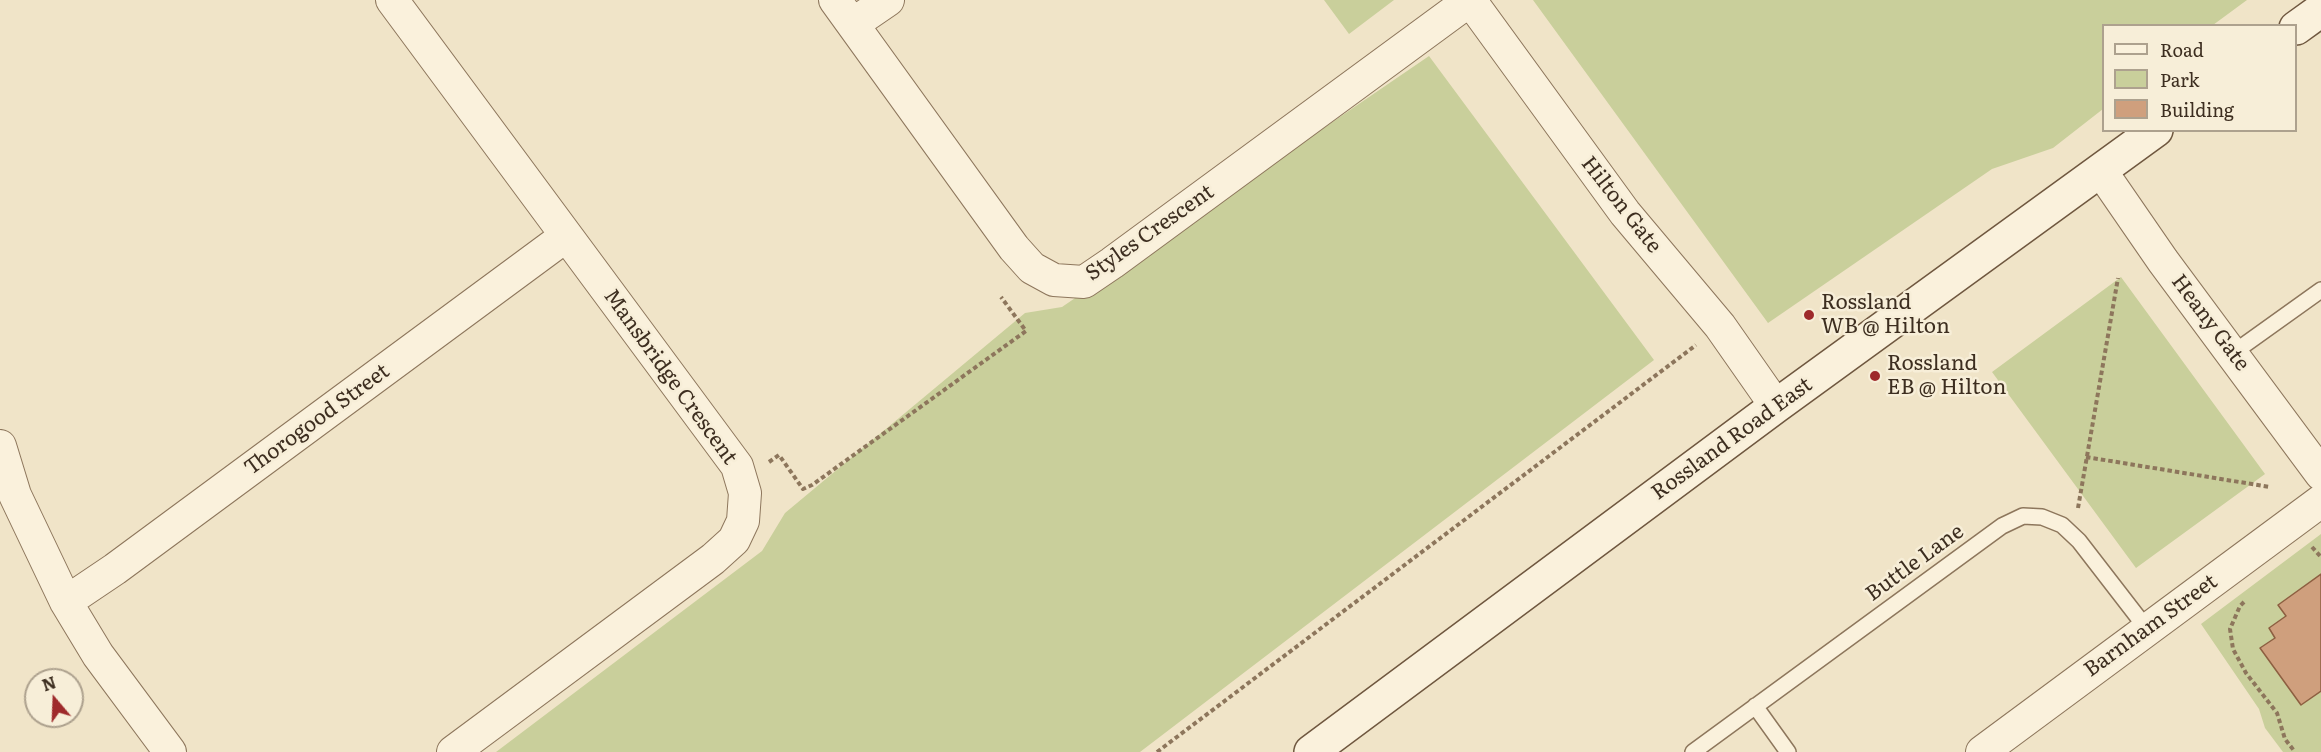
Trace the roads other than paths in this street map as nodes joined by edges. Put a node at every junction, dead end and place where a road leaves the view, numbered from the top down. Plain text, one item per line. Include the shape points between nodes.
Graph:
1 (392, 0) edge
2 (888, 0) edge
3 (1470, 0) edge
4 (2321, 10) edge
5 (844, 12) edge
6 (2297, 27) edge
7 (2153, 132) edge
8 (2101, 171) junction
9 (566, 236) junction
10 (2321, 291) edge
11 (2233, 353) junction
12 (1776, 406) junction
13 (0, 446) edge
14 (2321, 474) edge
15 (2321, 501) edge
16 (66, 602) junction
17 (2147, 629) junction
18 (1755, 706) junction
19 (170, 752) edge
20 (453, 752) edge
21 (1311, 752) edge
22 (1693, 752) edge
23 (1788, 752) edge
24 (1982, 752) edge

1 - 9 street, Mansbridge Crescent
2 - 5 street
3 - 5 street, Styles Crescent via 1084,282 1054,280 1032,268 1020,255
3 - 12 street, Hilton Gate via 1625,213 1720,326
4 - 6 main road
7 - 8 main road, Rossland Road East
8 - 11 street, Heany Gate
8 - 12 main road, Rossland Road East
9 - 16 street, Thorogood Street
9 - 20 street, Mansbridge Crescent via 737,466 745,493 743,521 734,540 713,559
10 - 11 lane
11 - 14 street, Heany Gate
12 - 21 main road, Rossland Road East
13 - 16 street via 15,495
15 - 17 street, Barnham Street
16 - 19 street via 98,655
17 - 18 lane, Buttle Lane via 2079,541 2062,525 2042,517 2023,516 2002,526
17 - 24 street, Barnham Street
18 - 22 lane, Buttle Lane
18 - 23 lane

